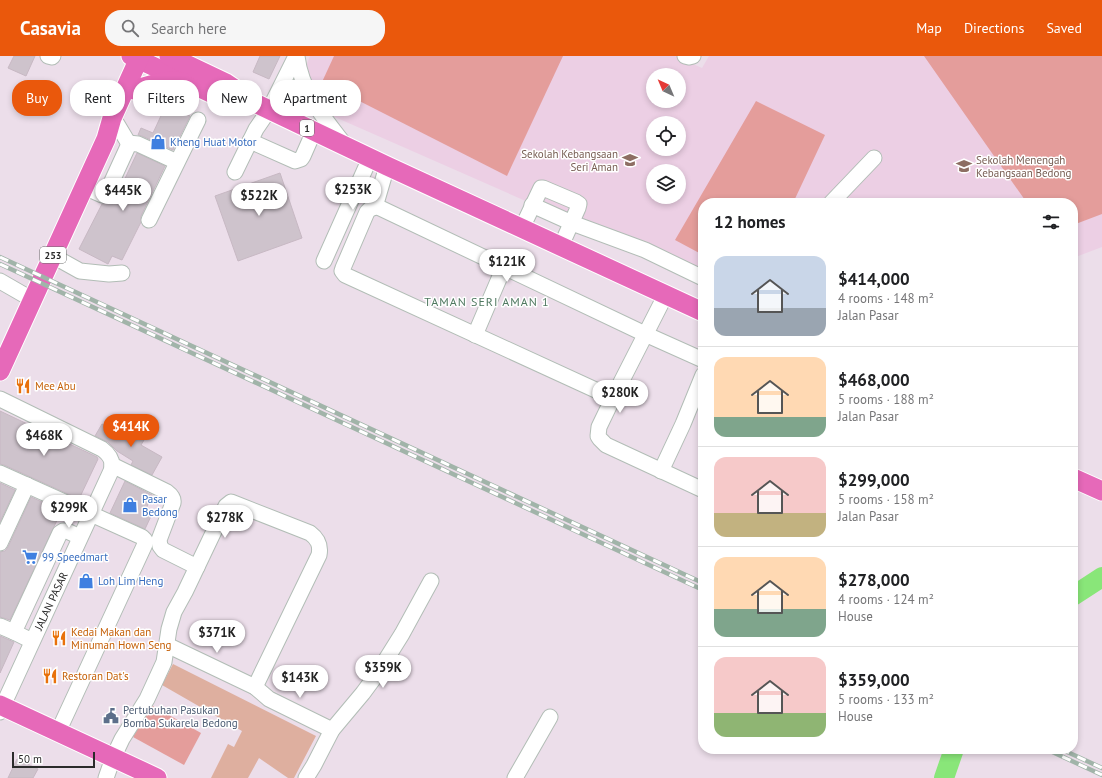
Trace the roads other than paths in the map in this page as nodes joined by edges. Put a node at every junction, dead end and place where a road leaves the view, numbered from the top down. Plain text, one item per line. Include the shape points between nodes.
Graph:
1 (48, 56) edge
2 (53, 56) edge
3 (119, 56) edge
4 (296, 56) edge
5 (685, 56) edge
6 (693, 56) edge
7 (141, 58) edge
8 (179, 58) edge
9 (182, 80) edge
10 (131, 86) junction
11 (199, 88) edge
12 (263, 107) junction
13 (198, 120) dead end
14 (117, 124) junction
15 (314, 131) junction
16 (106, 139) junction
17 (250, 142) junction
18 (128, 143) junction
19 (345, 146) junction
20 (370, 158) junction
21 (874, 158) dead end
22 (177, 162) junction
23 (388, 166) junction
24 (235, 172) dead end
25 (84, 187) junction
26 (836, 198) edge
27 (532, 205) junction
28 (375, 207) junction
29 (149, 220) dead end
30 (572, 223) junction
31 (522, 228) junction
32 (561, 246) junction
33 (53, 256) junction
34 (324, 261) dead end
35 (504, 267) junction
36 (122, 273) dead end
37 (698, 276) edge
38 (0, 281) edge
39 (666, 294) junction
40 (33, 300) junction
41 (698, 310) edge
42 (645, 334) junction
43 (474, 335) junction
44 (698, 358) edge
45 (1, 367) edge
46 (698, 387) edge
47 (613, 398) junction
48 (0, 399) edge
49 (112, 465) junction
50 (661, 471) junction
51 (0, 473) edge
52 (1078, 480) edge
53 (27, 485) junction
54 (698, 488) edge
55 (1102, 491) edge
56 (91, 514) junction
57 (80, 537) junction
58 (0, 543) edge
59 (197, 567) junction
60 (430, 581) dead end
61 (0, 626) edge
62 (14, 632) junction
63 (32, 641) junction
64 (167, 645) junction
65 (255, 687) junction
66 (1, 707) edge
67 (550, 717) dead end
68 (332, 730) junction
69 (58, 732) junction
70 (113, 758) junction
71 (106, 778) edge
72 (157, 778) edge
73 (306, 778) edge
74 (515, 778) edge

1 - 2 street
3 - 10 main road
4 - 12 street
4 - 19 street via 302,81
5 - 6 street
7 - 9 main road, 1
7 - 10 main road, 253
8 - 12 main road, 1 via 226,83
10 - 14 main road, 253
10 - 16 main road, 253 via 112,118
11 - 12 main road, 1 via 223,99
12 - 15 main road, 1
12 - 17 street via 262,119
13 - 22 street
14 - 16 main road, 253
14 - 18 street
15 - 17 street via 303,156 295,161
15 - 19 main road, 1
16 - 25 main road, 253
17 - 24 street
18 - 22 street via 138,144
18 - 25 street via 106,193 102,195
19 - 20 main road, 1
20 - 23 main road, 1
20 - 34 street
21 - 26 street
22 - 29 street
23 - 28 street
23 - 31 main road, 1
25 - 33 main road, 253
27 - 30 street
27 - 30 street via 541,188 576,202 579,204
27 - 31 street
28 - 35 street
28 - 43 street via 367,212 343,268 345,275
30 - 32 street
30 - 37 street via 645,250
31 - 32 main road, 1
32 - 39 main road, 1
33 - 36 street via 80,271
33 - 40 main road, 253
35 - 42 street
35 - 43 street
38 - 40 street
39 - 41 main road, 1
39 - 42 street
40 - 45 main road, 253
42 - 44 street
42 - 47 street
43 - 47 street
46 - 50 street
47 - 50 street via 599,427 598,436 606,445
48 - 49 street via 102,449 110,456
49 - 56 street, JALAN PASAR
49 - 59 street via 171,496 173,503 159,540 160,546
50 - 54 street
51 - 53 street
52 - 55 main road
53 - 56 street
53 - 58 street
56 - 57 street, JALAN PASAR
56 - 69 street via 142,537 145,542
57 - 62 street via 67,531 60,533
57 - 63 street, JALAN PASAR
59 - 64 street via 170,621
59 - 65 street via 226,506 231,502 310,533 319,543 319,555
60 - 68 street via 377,674
61 - 62 street
62 - 63 street
63 - 66 street, JALAN PASAR
64 - 65 street
64 - 70 street via 164,662 147,699
65 - 68 street via 269,699
66 - 69 main road
67 - 74 street
68 - 73 street
69 - 70 main road
70 - 71 street
70 - 72 main road

